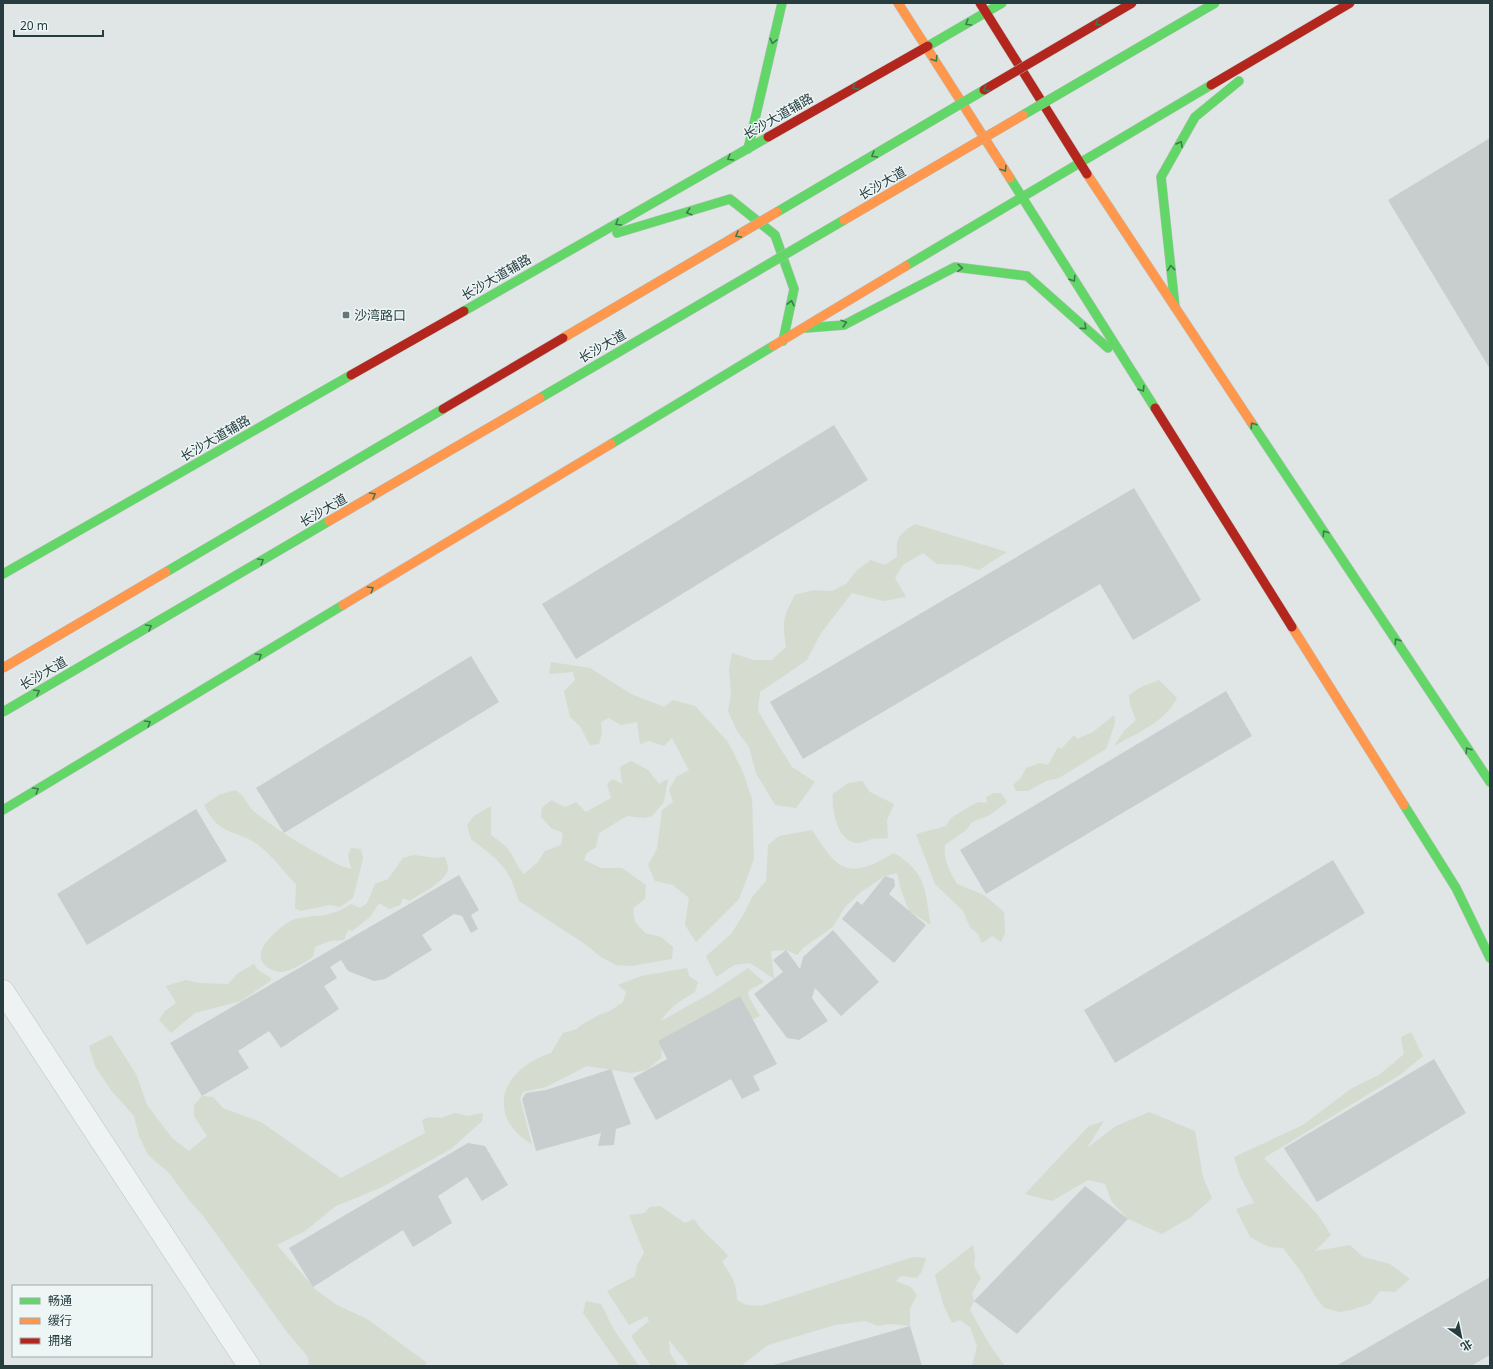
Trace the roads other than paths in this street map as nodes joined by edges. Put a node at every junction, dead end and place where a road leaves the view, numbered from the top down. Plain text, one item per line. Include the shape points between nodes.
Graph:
1 (782, 3) edge
2 (898, 3) edge
3 (980, 3) edge
4 (1002, 3) edge
5 (1132, 3) edge
6 (1215, 3) edge
7 (1350, 3) edge
8 (986, 12) junction
9 (1301, 32) junction
10 (927, 46) junction
11 (748, 149) junction
12 (1079, 162) junction
13 (1022, 198) junction
14 (581, 244) junction
15 (1176, 307) junction
16 (806, 328) junction
17 (783, 341) junction
18 (1127, 366) junction
19 (3, 574) edge
20 (3, 668) edge
21 (3, 712) edge
22 (1490, 782) edge
23 (3, 810) edge
24 (1490, 958) edge
25 (3, 990) edge
26 (249, 1366) edge

1 -> 11 main road
2 - 10 main road
3 - 8 main road
4 - 8 main road, 长沙大道辅路
5 -> 20 main road, 长沙大道, bridge
21 -> 6 main road, 长沙大道, bridge
7 - 9 main road
8 -> 10 main road, 长沙大道辅路
8 - 12 main road
9 - 12 main road
15 -> 9 main road via 1161,177 1194,117
10 -> 11 main road, 长沙大道辅路
10 -> 13 main road
11 -> 14 main road, 长沙大道辅路
12 - 13 main road
12 - 15 main road
13 - 16 main road
13 -> 18 main road
17 -> 14 main road via 794,289 775,235 730,200
14 - 19 main road, 长沙大道辅路
22 -> 15 main road
16 - 17 main road
16 -> 18 main road via 844,325 955,267 1027,276
23 -> 17 main road
18 -> 24 main road via 1456,888
25 - 26 street

